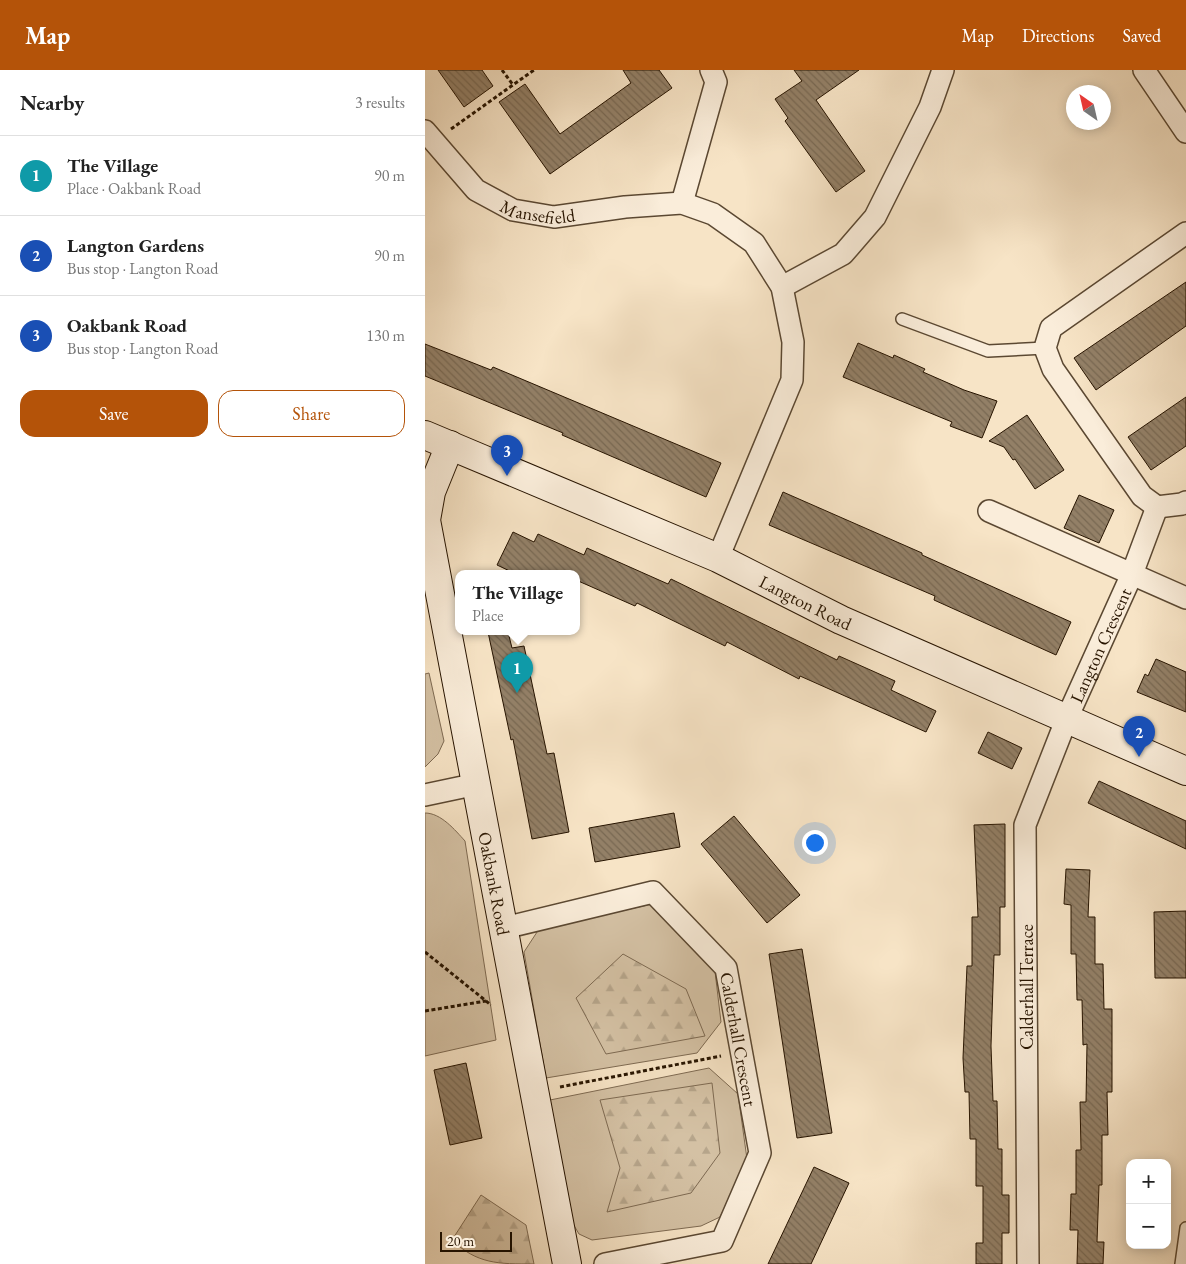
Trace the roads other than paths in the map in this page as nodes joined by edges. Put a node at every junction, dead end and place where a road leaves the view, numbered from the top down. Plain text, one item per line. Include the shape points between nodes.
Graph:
1 (711, 70) edge
2 (943, 70) edge
3 (1144, 70) edge
4 (1186, 132) edge
5 (429, 137) edge
6 (682, 203) junction
7 (1186, 233) edge
8 (782, 287) junction
9 (902, 319) dead end
10 (1045, 348) junction
11 (425, 435) edge
12 (450, 445) junction
13 (1186, 502) edge
14 (1157, 507) junction
15 (989, 511) dead end
16 (718, 558) junction
17 (1132, 574) junction
18 (1186, 598) edge
19 (1067, 718) junction
20 (1186, 771) edge
21 (477, 784) junction
22 (425, 795) edge
23 (504, 928) junction
24 (1186, 1228) edge
25 (1183, 1256) edge
26 (567, 1264) edge
27 (605, 1264) edge
28 (1028, 1264) edge

1 - 6 street via 716,82
2 - 8 street via 930,107 875,217 843,254
3 - 4 street
5 - 6 street, Mansefield via 476,190 513,210 554,217
6 - 8 street, Mansefield via 713,214 754,243
7 - 10 street via 1051,328
8 - 16 street, Mansefield via 793,342 792,380
9 - 10 lane via 988,351
10 - 14 street via 1053,369 1142,496
11 - 12 street, Langton Road
12 - 16 street, Langton Road
12 - 21 street, Oakbank Road via 431,492 426,520
13 - 14 street
14 - 17 street, Langton Crescent
15 - 17 street
16 - 19 street, Langton Road via 841,620
17 - 18 street, Langton Crescent
17 - 19 street, Langton Crescent
19 - 20 street, Langton Road
19 - 28 street, Calderhall Terrace via 1025,825
21 - 22 street
21 - 23 street, Oakbank Road
23 - 26 street, Oakbank Road
23 - 27 street, Calderhall Crescent via 653,892 726,968 760,1154 722,1241
24 - 25 lane

